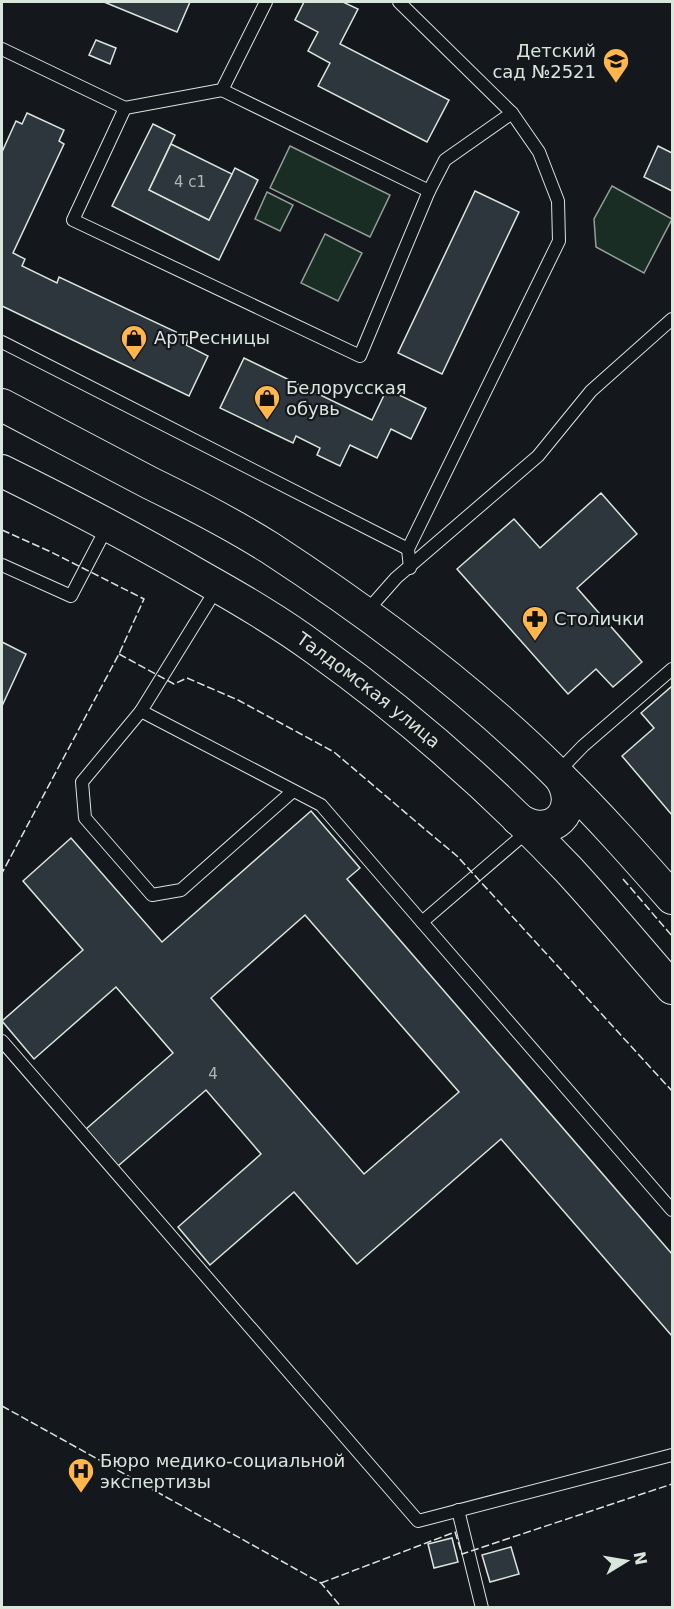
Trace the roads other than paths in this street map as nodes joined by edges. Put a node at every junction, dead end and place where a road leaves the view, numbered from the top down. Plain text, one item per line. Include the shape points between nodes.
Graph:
1 (266, 2) edge
2 (399, 2) edge
3 (2, 49) edge
4 (222, 90) junction
5 (125, 108) junction
6 (512, 113) junction
7 (429, 191) junction
8 (672, 319) edge
9 (2, 342) edge
10 (2, 405) edge
11 (2, 471) edge
12 (108, 525) junction
13 (408, 549) junction
14 (2, 565) edge
15 (410, 568) junction
16 (218, 587) junction
17 (365, 612) junction
18 (672, 669) edge
19 (141, 711) junction
20 (559, 775) junction
21 (293, 791) junction
22 (524, 825) junction
23 (672, 897) edge
24 (422, 922) junction
25 (672, 988) edge
26 (2, 1041) edge
27 (672, 1210) edge
28 (672, 1455) edge
29 (458, 1510) junction
30 (482, 1608) edge

1 - 4 lane
2 - 6 lane
3 - 5 lane
4 - 5 lane
4 - 7 lane
5 - 7 lane via 73,220 360,356
6 - 7 lane via 445,160
6 - 13 lane via 538,152 558,201 559,242
8 - 15 lane via 591,392 538,456
9 - 13 lane
10 - 17 main road via 228,524
11 - 12 main road, Талдомская улица
12 - 14 lane via 71,597
12 - 16 main road, Талдомская улица
13 - 15 lane
15 - 17 lane
16 - 19 lane
16 - 22 main road, Талдомская улица via 315,648 393,707
17 - 20 main road
18 - 20 lane via 583,746
19 - 21 lane
19 - 21 lane via 82,782 85,818 152,895 181,890
20 - 22 main road via 566,786 568,806 564,815 547,827
20 - 23 main road
21 - 24 lane via 321,805
22 - 24 lane
22 - 25 main road, Талдомская улица
24 - 27 lane
26 - 29 lane via 418,1521
28 - 29 lane
29 - 30 lane

